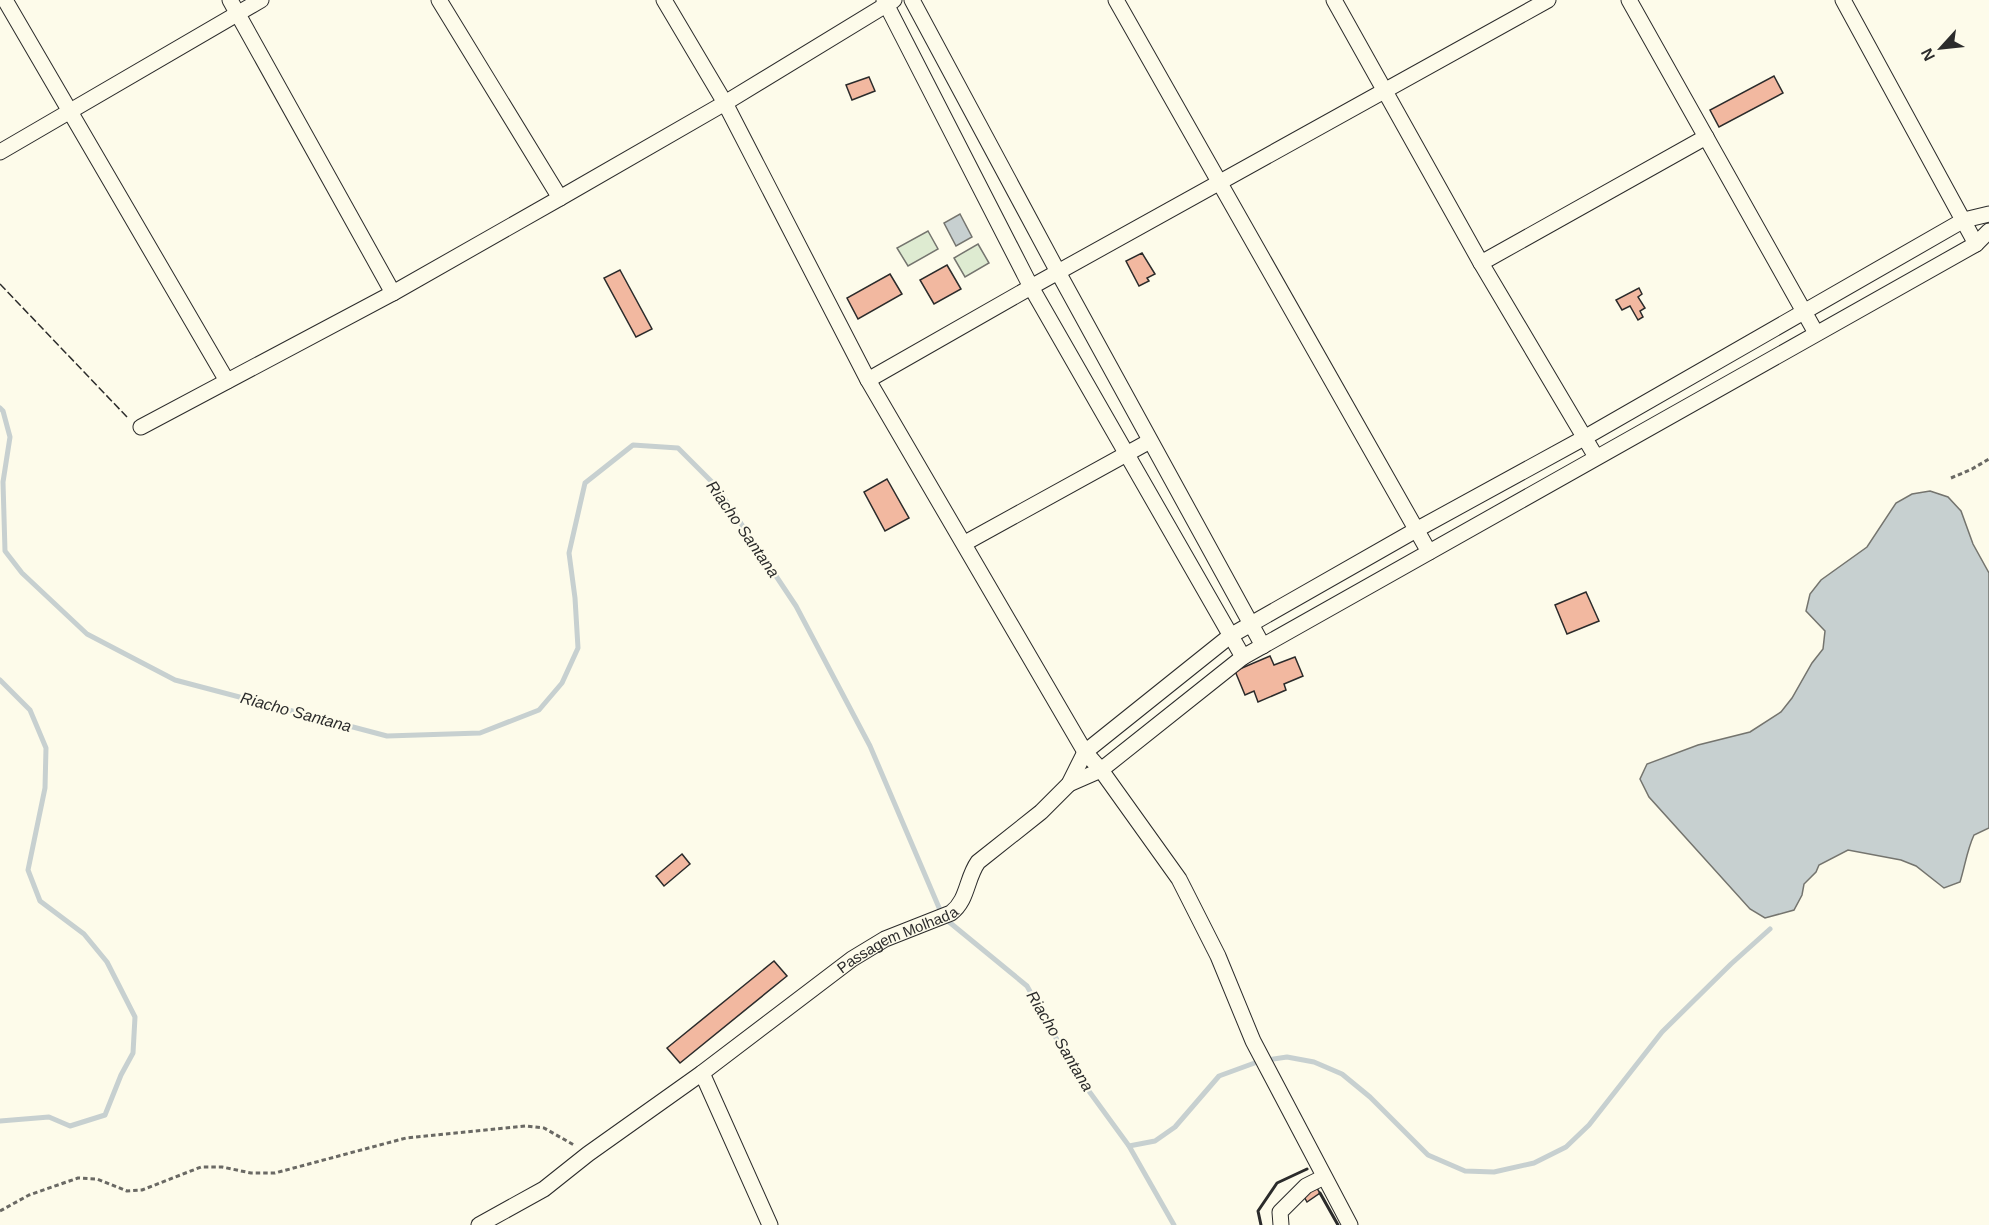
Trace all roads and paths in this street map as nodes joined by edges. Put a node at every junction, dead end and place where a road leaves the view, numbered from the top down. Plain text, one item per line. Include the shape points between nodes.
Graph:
1 (4, 0) edge
2 (261, 0) edge
3 (439, 0) edge
4 (664, 0) edge
5 (912, 0) edge
6 (1116, 0) edge
7 (1334, 0) edge
8 (1548, 0) edge
9 (1629, 0) edge
10 (1843, 0) edge
11 (888, 1) edge
12 (234, 7) edge
13 (1386, 91) junction
14 (725, 103) junction
15 (68, 111) junction
16 (1706, 137) junction
17 (0, 152) edge
18 (1221, 182) junction
19 (560, 198) junction
20 (1989, 214) edge
21 (1964, 220) junction
22 (1989, 231) edge
23 (1976, 244) junction
24 (1481, 263) junction
25 (1058, 272) junction
26 (1031, 287) junction
27 (393, 292) junction
28 (1805, 312) junction
29 (1816, 333) junction
30 (868, 380) junction
31 (227, 381) junction
32 (141, 427) dead end
33 (1584, 438) junction
34 (1150, 441) junction
35 (1126, 453) junction
36 (1596, 457) junction
37 (1989, 459) edge
38 (1951, 478) dead end
39 (1416, 530) junction
40 (965, 543) junction
41 (1429, 552) junction
42 (1250, 624) junction
43 (1230, 636) junction
44 (1263, 646) junction
45 (1244, 657) junction
46 (1085, 752) junction
47 (1101, 770) junction
48 (1069, 784) junction
49 (702, 1073) junction
50 (588, 1154) junction
51 (1324, 1177) junction
52 (0, 1211) edge
53 (479, 1225) edge
54 (770, 1225) edge
55 (1281, 1225) edge
56 (1350, 1225) edge

1 - 15 street
2 - 12 street
3 - 19 street
4 - 14 street
5 - 25 street
6 - 18 street
7 - 13 street
8 - 13 street
9 - 16 street
10 - 21 street
11 - 14 street
11 - 26 street
12 - 15 street
12 - 27 street
13 - 18 street
13 - 24 street
14 - 19 street
14 - 30 street
15 - 17 street
15 - 31 street
16 - 24 street
16 - 28 street
18 - 25 street
18 - 39 street
19 - 27 street
20 - 21 street
21 - 23 street
21 - 28 street
22 - 23 street
23 - 29 street
24 - 33 street
25 - 26 street
25 - 34 street
26 - 30 street
26 - 35 street
27 - 31 street
28 - 29 street
28 - 33 street
29 - 36 street
30 - 40 street
31 - 32 street
33 - 36 street
33 - 39 street
34 - 35 street
34 - 42 street
35 - 40 street
35 - 43 street
36 - 41 street
37 - 38 path
39 - 41 street
39 - 42 street
40 - 46 street
41 - 44 street
42 - 43 street
42 - 44 street
43 - 45 street
43 - 46 street
44 - 45 street
45 - 47 street
46 - 47 street
46 - 48 street
47 - 48 street
47 - 51 street via 1179,879 1218,956 1253,1041
48 - 49 street, Passagem Molhada via 1041,812 978,862 959,907 885,939 852,959
49 - 50 street, Passagem Molhada
49 - 54 street
50 - 52 path via 544,1128 504,1128 406,1138 275,1173 201,1167 142,1190 127,1191 97,1179 78,1178 29,1195
50 - 53 street, Passagem Molhada via 544,1189
51 - 55 street via 1306,1186 1280,1212
51 - 56 street

